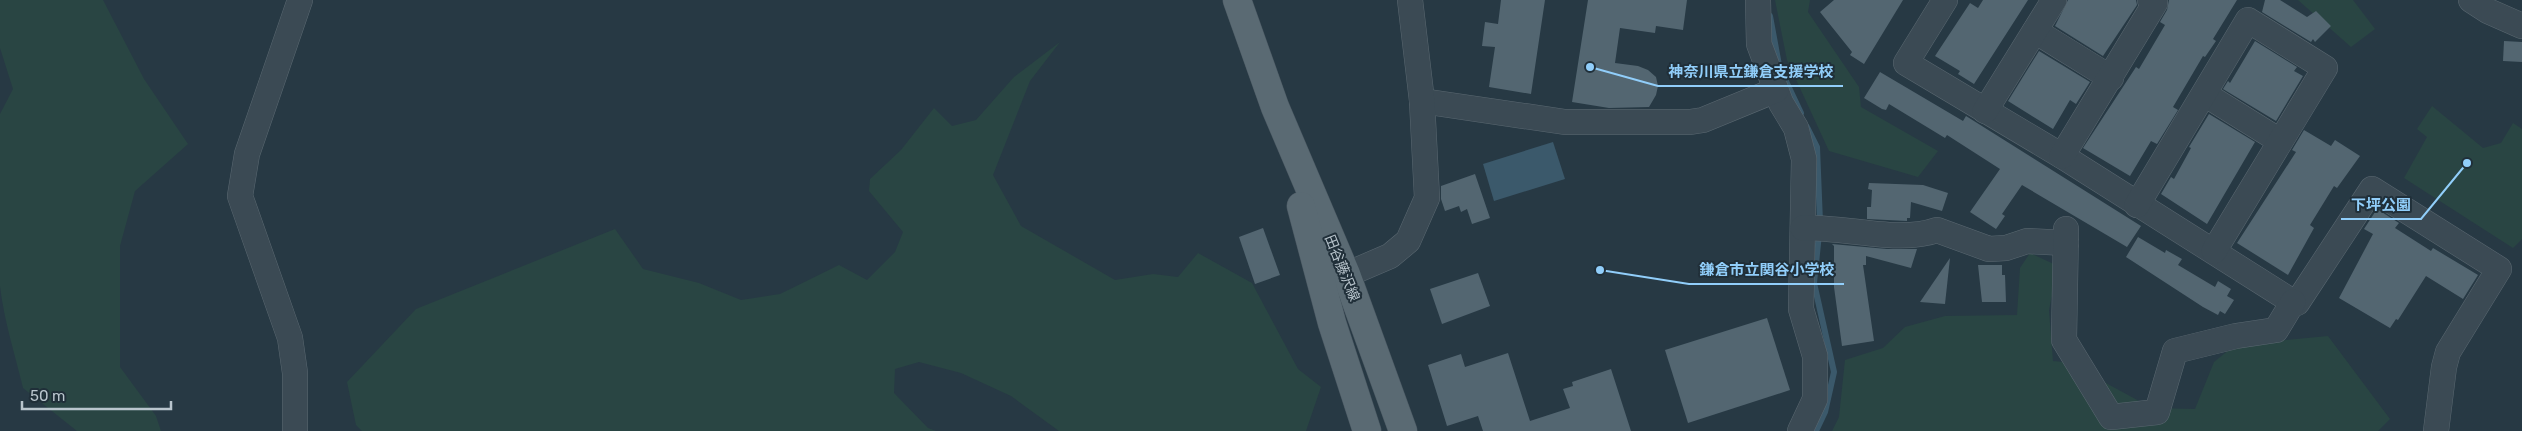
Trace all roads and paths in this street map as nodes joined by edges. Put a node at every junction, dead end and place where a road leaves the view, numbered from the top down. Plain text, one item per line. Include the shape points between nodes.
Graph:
1 (300, 0) edge
2 (1237, 0) edge
3 (1410, 0) edge
4 (1758, 0) edge
5 (1945, 0) edge
6 (2054, 0) edge
7 (2150, 0) edge
8 (2485, 4) edge
9 (2522, 26) edge
10 (2035, 31) junction
11 (2111, 78) junction
12 (1776, 90) junction
13 (2206, 95) junction
14 (1422, 101) junction
15 (1275, 108) junction
16 (1985, 111) junction
17 (2280, 141) junction
18 (2062, 156) junction
19 (2137, 205) junction
20 (1814, 228) junction
21 (2214, 251) junction
22 (1346, 274) junction
23 (2293, 302) junction
24 (1328, 307) junction
25 (295, 431) edge
26 (1366, 431) edge
27 (1403, 431) edge
28 (1800, 431) edge
29 (2436, 431) edge

1 - 25 street via 247,154 240,196 290,338 296,373
2 - 15 main road, 田谷藤沢線
3 - 14 street
4 - 12 street via 1759,44
5 - 16 street via 1898,57
6 - 10 street
7 - 11 street via 2154,3
8 - 9 street
10 - 11 street
10 - 16 street
11 - 18 street
12 - 14 street via 1703,120 1690,122 1566,122
12 - 20 street via 1796,128
13 - 17 street
13 - 17 street via 2248,20 2325,68
13 - 19 street
14 - 22 street via 1426,198 1419,215 1408,240 1390,256
15 - 22 main road, 田谷藤沢線
15 - 24 main road, 田谷藤沢線
16 - 18 street
17 - 21 street
18 - 19 street
19 - 21 street
20 - 23 street via 1900,234 1937,230 1989,249 2006,248 2027,240 2066,236 2064,340 2111,417 2157,412 2175,352 2236,336 2276,330
20 - 28 street via 1801,309 1815,356 1815,399
21 - 23 street
22 - 24 street via 1335,287
22 - 27 main road, 田谷藤沢線
23 - 29 street via 2297,303 2372,190 2499,269 2448,352
24 - 26 main road, 田谷藤沢線

